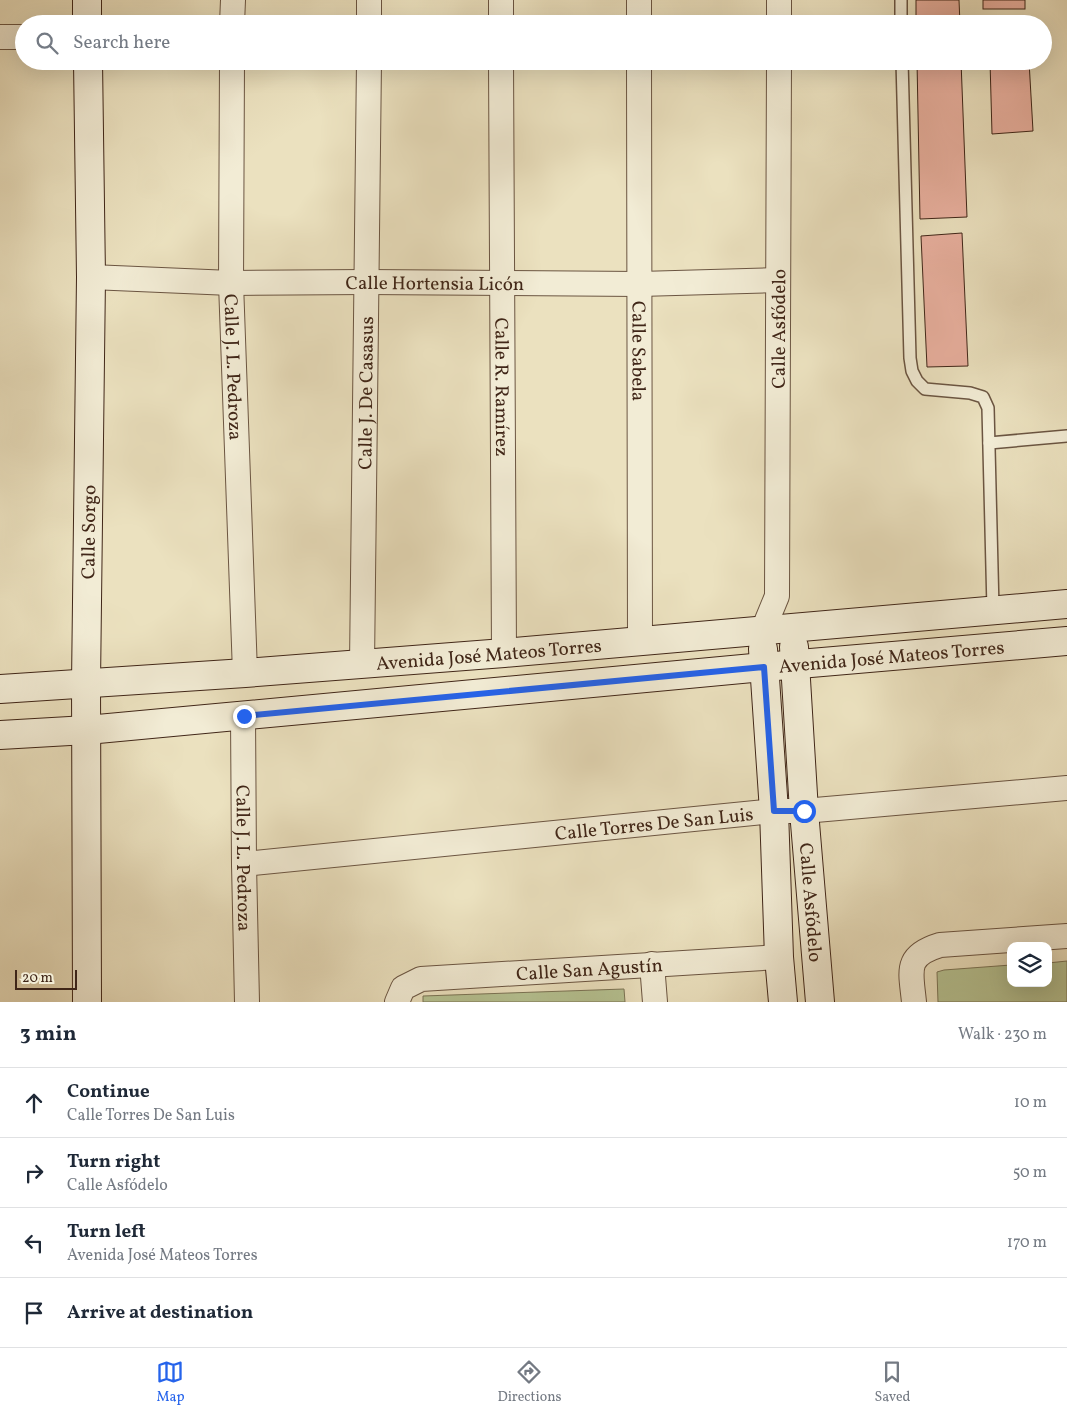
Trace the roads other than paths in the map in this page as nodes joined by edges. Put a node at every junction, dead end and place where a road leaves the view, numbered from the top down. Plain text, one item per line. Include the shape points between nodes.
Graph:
1 (87, 0) edge
2 (233, 0) edge
3 (369, 0) edge
4 (501, 0) edge
5 (639, 0) edge
6 (779, 0) edge
7 (901, 0) edge
8 (87, 15) edge
9 (232, 15) edge
10 (369, 15) edge
11 (501, 15) edge
12 (639, 15) edge
13 (779, 15) edge
14 (901, 15) edge
15 (0, 37) edge
16 (15, 37) edge
17 (88, 70) edge
18 (232, 70) edge
19 (369, 70) edge
20 (501, 70) edge
21 (639, 70) edge
22 (778, 70) edge
23 (902, 70) edge
24 (91, 277) junction
25 (778, 280) junction
26 (366, 282) junction
27 (230, 283) junction
28 (503, 283) junction
29 (640, 284) junction
30 (1067, 436) edge
31 (989, 443) junction
32 (777, 596) junction
33 (1067, 604) edge
34 (993, 610) junction
35 (793, 628) junction
36 (763, 630) junction
37 (640, 640) junction
38 (1067, 641) edge
39 (504, 653) junction
40 (362, 665) junction
41 (794, 665) junction
42 (764, 667) junction
43 (245, 673) junction
44 (86, 683) junction
45 (0, 689) edge
46 (244, 716) junction
47 (87, 730) junction
48 (0, 736) edge
49 (1067, 788) edge
50 (774, 811) junction
51 (804, 811) junction
52 (244, 864) junction
53 (1067, 936) edge
54 (779, 957) junction
55 (652, 964) junction
56 (400, 995) edge
57 (87, 1002) edge
58 (247, 1002) edge
59 (655, 1002) edge
60 (783, 1002) edge
61 (820, 1002) edge
62 (914, 1002) edge

1 - 8 street
2 - 9 street
3 - 10 street
4 - 11 street
5 - 12 street
6 - 13 street
7 - 14 lane
15 - 16 street
17 - 24 street, Calle Sorgo
18 - 27 street, Calle J. L. Pedroza
19 - 26 street, Calle J. De Casasus
20 - 28 street, Calle R. Ramírez
21 - 29 street, Calle Sabela
22 - 25 street, Calle Asfódelo
23 - 31 lane via 912,371 925,389 970,393 982,398 988,408
24 - 27 street, Calle Hortensia Licón
24 - 44 street, Calle Sorgo
25 - 29 street, Calle Hortensia Licón
25 - 32 street, Calle Asfódelo
26 - 27 street, Calle Hortensia Licón
26 - 28 street, Calle Hortensia Licón
26 - 40 street, Calle J. De Casasus
27 - 43 street, Calle J. L. Pedroza
28 - 29 street, Calle Hortensia Licón
28 - 39 street, Calle R. Ramírez
29 - 37 street, Calle Sabela
30 - 31 lane
31 - 34 lane
32 - 35 street, Calle Asfódelo
32 - 36 street, Calle Asfódelo
33 - 34 street, Avenida José Mateos Torres
34 - 35 street, Avenida José Mateos Torres
35 - 36 street, Avenida José Mateos Torres
35 - 41 street, Calle Asfódelo
36 - 37 street, Avenida José Mateos Torres
36 - 42 street, Calle Asfódelo
37 - 39 street, Avenida José Mateos Torres
38 - 41 street, Avenida José Mateos Torres
39 - 40 street, Avenida José Mateos Torres
40 - 43 street, Avenida José Mateos Torres
41 - 42 street, Avenida José Mateos Torres
41 - 51 street, Calle Asfódelo
42 - 46 street, Avenida José Mateos Torres
42 - 50 street, Calle Asfódelo
43 - 44 street, Avenida José Mateos Torres
44 - 45 street, Avenida José Mateos Torres
44 - 47 street, Calle Sorgo
46 - 47 street, Avenida José Mateos Torres
46 - 52 street, Calle J. L. Pedroza
47 - 48 street, Avenida José Mateos Torres
47 - 57 street, Calle Sorgo
49 - 51 street, Calle Torres De San Luis
50 - 51 street, Calle Torres De San Luis
50 - 52 street, Calle Torres De San Luis
50 - 54 street, Calle Asfódelo
51 - 61 street, Calle Asfódelo
52 - 58 street, Calle J. L. Pedroza
53 - 62 street via 940,945 925,949 914,958 911,970
54 - 55 street, Calle San Agustín
54 - 60 street, Calle Asfódelo
55 - 56 street, Calle San Agustín via 421,979
55 - 59 street

